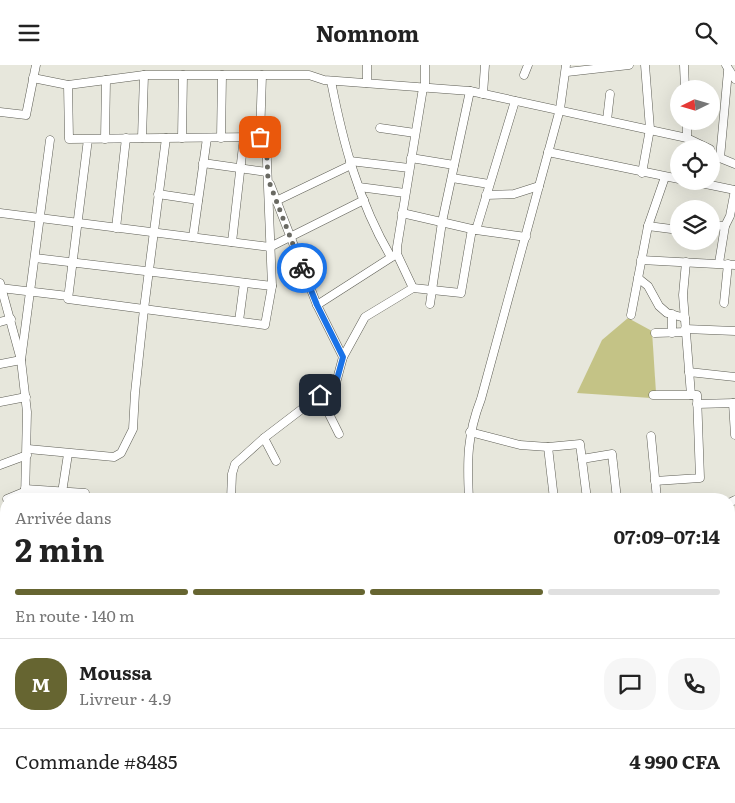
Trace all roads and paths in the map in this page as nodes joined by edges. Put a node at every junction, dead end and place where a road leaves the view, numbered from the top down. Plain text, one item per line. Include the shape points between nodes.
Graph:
1 (36, 65) edge
2 (311, 65) edge
3 (367, 65) edge
4 (425, 65) edge
5 (485, 65) edge
6 (528, 65) edge
7 (629, 65) edge
8 (645, 65) edge
9 (684, 65) edge
10 (727, 68) edge
11 (566, 69) edge
12 (144, 75) junction
13 (183, 75) junction
14 (222, 75) junction
15 (262, 75) junction
16 (309, 75) junction
17 (524, 75) dead end
18 (33, 78) junction
19 (735, 79) edge
20 (106, 80) junction
21 (685, 80) edge
22 (331, 81) junction
23 (367, 83) junction
24 (68, 85) junction
25 (424, 88) junction
26 (470, 91) junction
27 (483, 94) junction
28 (610, 94) dead end
29 (515, 101) junction
30 (560, 109) junction
31 (0, 112) edge
32 (607, 119) junction
33 (380, 129) dead end
34 (650, 129) junction
35 (687, 130) edge
36 (416, 133) junction
37 (244, 137) junction
38 (260, 137) junction
39 (142, 138) junction
40 (166, 138) junction
41 (182, 138) junction
42 (207, 138) junction
43 (221, 138) junction
44 (687, 138) junction
45 (88, 139) junction
46 (105, 139) junction
47 (126, 139) junction
48 (50, 140) dead end
49 (691, 140) edge
50 (548, 152) junction
51 (720, 154) edge
52 (411, 158) junction
53 (720, 158) edge
54 (203, 163) junction
55 (350, 163) junction
56 (735, 164) edge
57 (454, 165) junction
58 (409, 168) junction
59 (240, 169) junction
60 (642, 173) junction
61 (268, 176) junction
62 (665, 177) junction
63 (452, 178) junction
64 (670, 178) edge
65 (489, 184) junction
66 (539, 186) junction
67 (359, 187) junction
68 (720, 187) edge
69 (735, 190) edge
70 (405, 193) junction
71 (158, 195) junction
72 (486, 195) junction
73 (198, 200) junction
74 (364, 200) junction
75 (276, 201) junction
76 (0, 213) edge
77 (402, 213) junction
78 (732, 216) edge
79 (40, 218) junction
80 (442, 222) junction
81 (78, 223) junction
82 (648, 225) junction
83 (720, 226) edge
84 (725, 226) junction
85 (116, 228) junction
86 (474, 229) junction
87 (670, 229) edge
88 (154, 233) junction
89 (194, 237) junction
90 (290, 237) junction
91 (526, 237) junction
92 (232, 242) junction
93 (270, 247) junction
94 (394, 255) junction
95 (34, 258) junction
96 (642, 260) junction
97 (686, 262) junction
98 (73, 263) junction
99 (719, 263) junction
100 (731, 265) edge
101 (149, 271) junction
102 (638, 278) junction
103 (244, 283) junction
104 (272, 286) junction
105 (0, 287) edge
106 (413, 288) junction
107 (432, 290) junction
108 (30, 292) junction
109 (68, 296) junction
110 (724, 303) dead end
111 (430, 304) dead end
112 (317, 305) junction
113 (144, 309) junction
114 (672, 314) junction
115 (631, 315) dead end
116 (685, 318) junction
117 (11, 319) junction
118 (239, 321) junction
119 (0, 322) edge
120 (686, 331) junction
121 (735, 331) edge
122 (655, 333) dead end
123 (672, 333) junction
124 (343, 357) junction
125 (21, 360) junction
126 (0, 364) edge
127 (689, 373) junction
128 (735, 377) edge
129 (320, 395) junction
130 (653, 395) dead end
131 (691, 395) junction
132 (26, 397) junction
133 (0, 402) edge
134 (734, 403) edge
135 (697, 404) junction
136 (470, 432) junction
137 (339, 434) dead end
138 (735, 435) edge
139 (651, 436) dead end
140 (264, 437) junction
141 (548, 447) junction
142 (27, 452) junction
143 (68, 453) junction
144 (582, 459) junction
145 (276, 461) dead end
146 (0, 465) edge
147 (656, 481) junction
148 (25, 493) edge
149 (61, 493) edge
150 (232, 493) edge
151 (469, 493) edge
152 (553, 493) edge
153 (586, 493) edge
154 (616, 493) edge
155 (657, 493) edge

1 - 18 street
2 - 16 street
3 - 23 street
4 - 25 street
5 - 27 street
6 - 17 street
7 - 11 street
8 - 34 street
9 - 21 street
10 - 19 street
10 - 51 street
11 - 30 street
12 - 13 street
12 - 20 street
12 - 39 street
13 - 14 street
13 - 41 street
14 - 15 street
14 - 43 street
15 - 16 street
15 - 38 street
16 - 22 street
18 - 24 street
18 - 31 street via 26,115
20 - 24 street
20 - 46 street
22 - 23 street
22 - 55 street
23 - 25 street
24 - 45 street via 69,139
25 - 26 street
25 - 36 street
26 - 27 street
26 - 57 street
27 - 29 street
28 - 32 street
29 - 30 street
29 - 65 street
30 - 32 street
30 - 50 street
32 - 34 street
33 - 36 street
34 - 44 street
34 - 60 street
35 - 44 street
36 - 52 street
37 - 38 street
37 - 43 street
37 - 59 street
38 - 61 street via 266,137
39 - 40 street
39 - 47 street
40 - 41 street
40 - 71 street
41 - 42 street
42 - 43 street
42 - 54 street
44 - 49 street
45 - 46 street
45 - 81 street
46 - 47 street
47 - 85 street
48 - 79 street
50 - 60 street
50 - 66 street
52 - 57 street
52 - 58 street
53 - 56 street
54 - 59 street
54 - 73 street
55 - 58 street
55 - 67 street
55 - 75 street
57 - 63 street
58 - 70 street
59 - 61 street
59 - 92 street
60 - 62 street
61 - 75 street
61 - 93 street
62 - 64 street
62 - 82 street
63 - 65 street
63 - 80 street
65 - 72 street
66 - 72 street via 514,194
66 - 91 street
67 - 70 street
67 - 74 street
68 - 69 street
69 - 78 street
70 - 77 street
71 - 73 street
71 - 88 street
72 - 86 street
73 - 89 street
74 - 90 street
74 - 94 street via 374,228
75 - 90 street
76 - 79 street
77 - 80 street
77 - 94 street
78 - 84 street
79 - 81 street
79 - 95 street
80 - 86 street
80 - 107 street
81 - 85 street
81 - 98 street
82 - 87 street
82 - 96 street
83 - 84 street
84 - 99 street
85 - 88 street
86 - 91 street
86 - 107 street via 461,293
88 - 89 street
88 - 101 street
89 - 92 street
90 - 93 street
90 - 112 street
91 - 136 street
92 - 93 street
93 - 104 street
94 - 106 street
94 - 112 street
95 - 98 street
95 - 108 street
96 - 97 street
96 - 102 street
97 - 99 street
97 - 116 street
98 - 101 street
98 - 109 street
99 - 100 street
100 - 110 street
101 - 103 street
101 - 113 street
102 - 114 street via 648,286 659,306
102 - 115 street
103 - 104 street
103 - 118 street
104 - 118 street via 265,325
105 - 108 street
105 - 117 street
106 - 107 street
106 - 124 street via 365,317
107 - 111 street
108 - 109 street
108 - 125 street
109 - 113 street via 68,299
112 - 124 street
113 - 118 street
113 - 143 street via 134,429 127,444 114,457
114 - 116 street
114 - 123 street
116 - 120 street
117 - 119 street
117 - 125 street
120 - 121 street
120 - 123 street
120 - 127 street
122 - 123 street
124 - 129 street via 336,383
125 - 126 street
125 - 132 street
127 - 128 street
127 - 131 street
129 - 137 street
129 - 140 street
130 - 131 street
131 - 135 street via 697,395
132 - 133 street
132 - 142 street
134 - 135 street
134 - 138 street
135 - 147 street via 700,478
136 - 141 street via 520,445
136 - 151 street
139 - 147 street
140 - 145 street
140 - 150 street via 235,464
141 - 144 street via 580,444
141 - 152 street
142 - 143 street
142 - 146 street
142 - 148 street
143 - 149 street
144 - 153 street
144 - 154 street via 612,455
147 - 155 street

